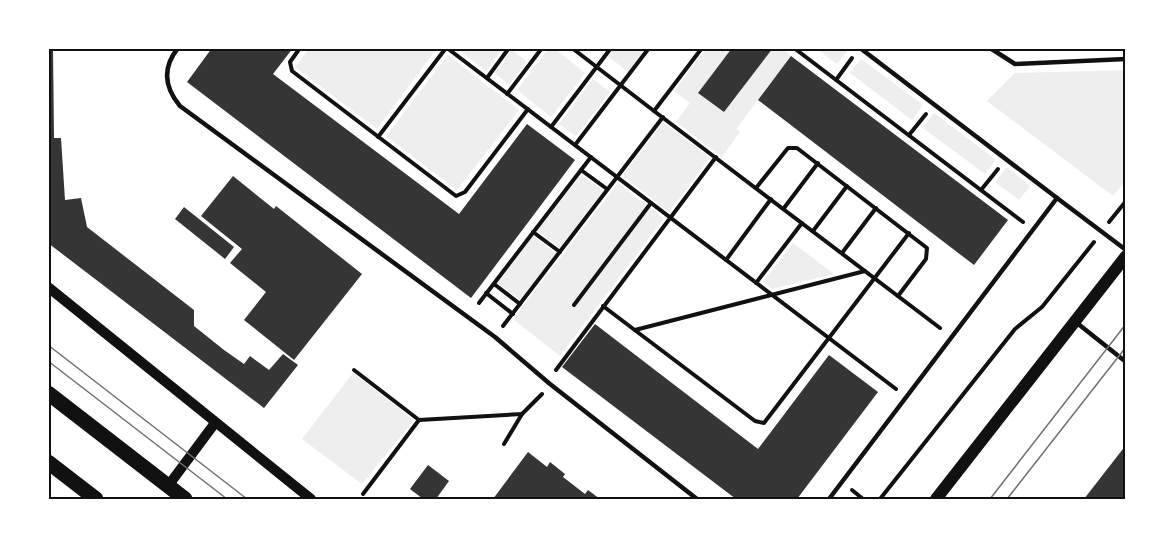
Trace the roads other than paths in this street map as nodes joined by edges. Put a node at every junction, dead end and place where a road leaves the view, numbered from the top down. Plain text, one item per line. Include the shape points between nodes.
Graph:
1 (178, 48) edge
2 (860, 48) edge
3 (990, 48) edge
4 (1126, 59) edge
5 (1057, 198) junction
6 (1126, 250) edge
7 (1126, 256) edge
8 (48, 287) edge
9 (1075, 321) junction
10 (1126, 362) edge
11 (48, 393) edge
12 (215, 423) junction
13 (48, 462) edge
14 (168, 486) junction
15 (91, 497) edge
16 (185, 499) edge
17 (311, 499) edge
18 (697, 499) edge
19 (829, 499) edge
20 (936, 499) edge

1 - 18 lane via 168,64 166,79 180,106 495,337
2 - 5 lane
3 - 4 lane via 1015,64
5 - 6 lane
5 - 19 lane
7 - 9 main road
8 - 12 street
9 - 10 lane
9 - 20 main road
11 - 14 main road
12 - 14 street
12 - 17 street
13 - 15 main road
14 - 16 main road

